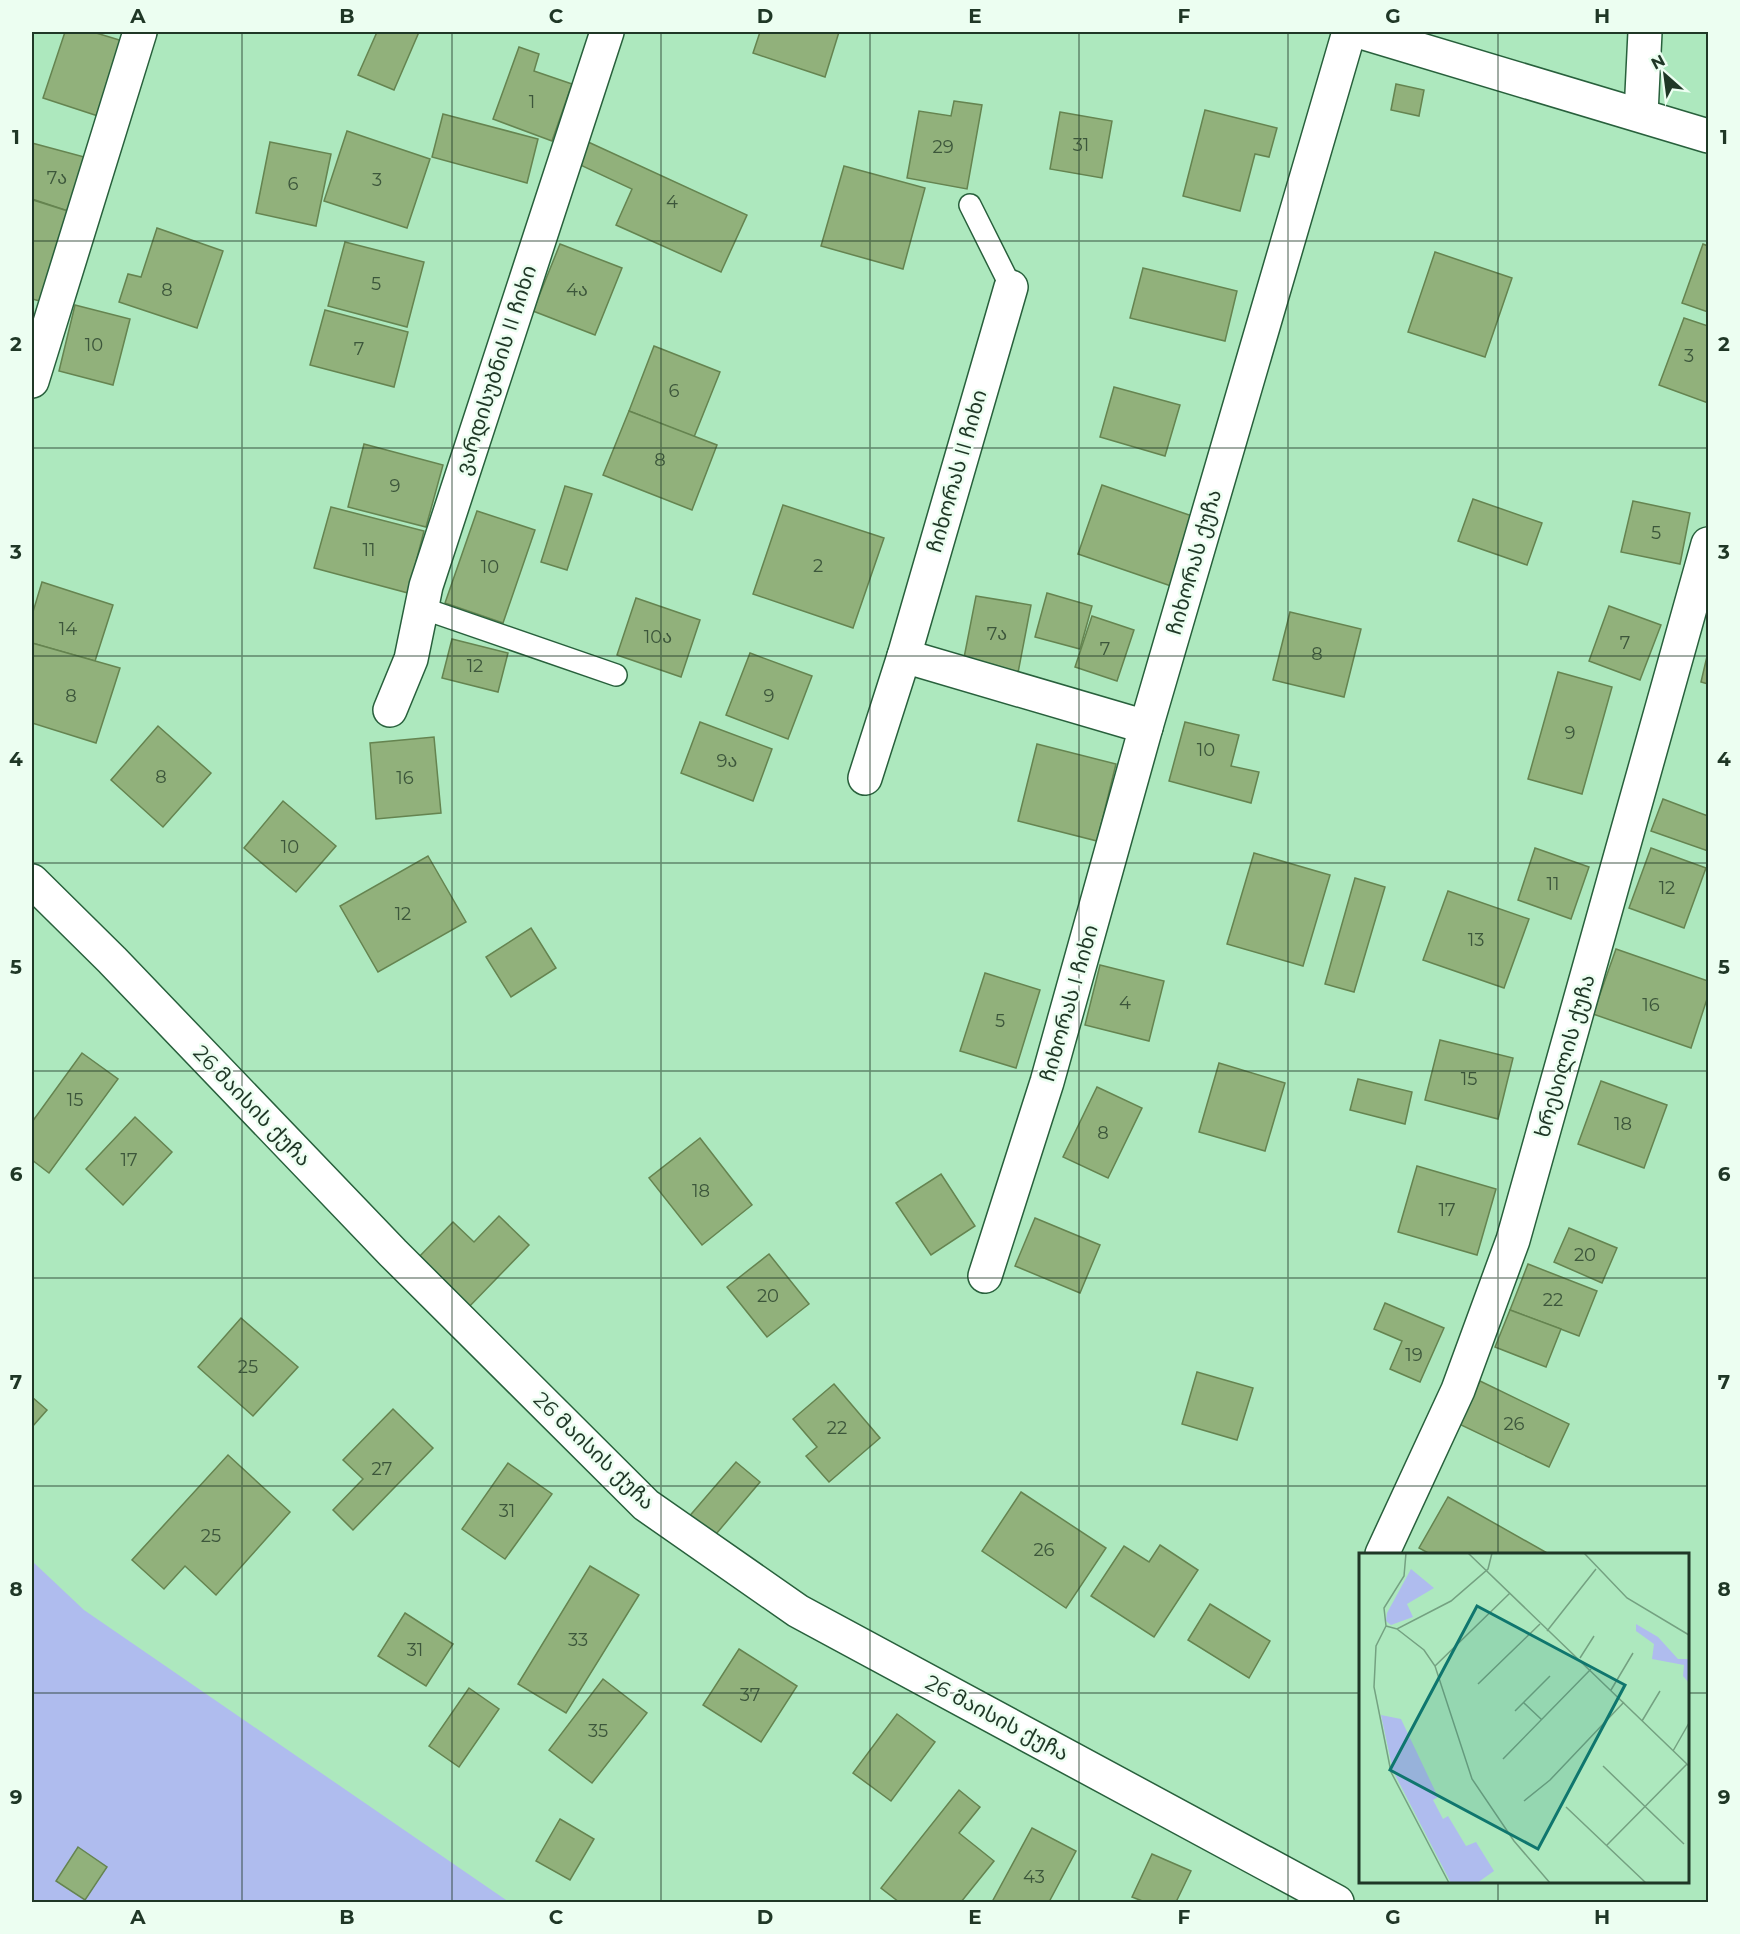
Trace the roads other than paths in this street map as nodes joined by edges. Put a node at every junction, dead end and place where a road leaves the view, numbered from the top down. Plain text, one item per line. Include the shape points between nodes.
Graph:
1 (140, 32) edge
2 (607, 32) edge
3 (1349, 32) edge
4 (1361, 32) edge
5 (1645, 32) edge
6 (1641, 114) junction
7 (1708, 136) edge
8 (970, 205) dead end
9 (1011, 287) joint
10 (32, 381) edge
11 (1708, 544) edge
12 (422, 608) junction
13 (904, 656) junction
14 (616, 675) dead end
15 (390, 710) dead end
16 (1146, 727) junction
17 (865, 778) dead end
18 (32, 881) edge
19 (985, 1276) dead end
20 (1382, 1553) edge
21 (1337, 1902) edge

1 - 10 street
2 - 12 street, ვარდისუბნის II ჩიხი
3 - 16 street, ჩიხორას ქუჩა
4 - 6 street
5 - 6 street
6 - 7 street
8 - 9 lane
9 - 13 street, ჩიხორას II ჩიხი
11 - 20 street, ხრესილის ქუჩა via 1513,1240 1458,1390
12 - 14 lane
12 - 15 street, ვარდისუბნის II ჩიხი via 411,659
13 - 16 street
13 - 17 street
16 - 19 street, ჩიხორას I ჩიხი via 1047,1082
18 - 21 street, 26 მაისის ქუჩა via 393,1253 646,1505 798,1611

